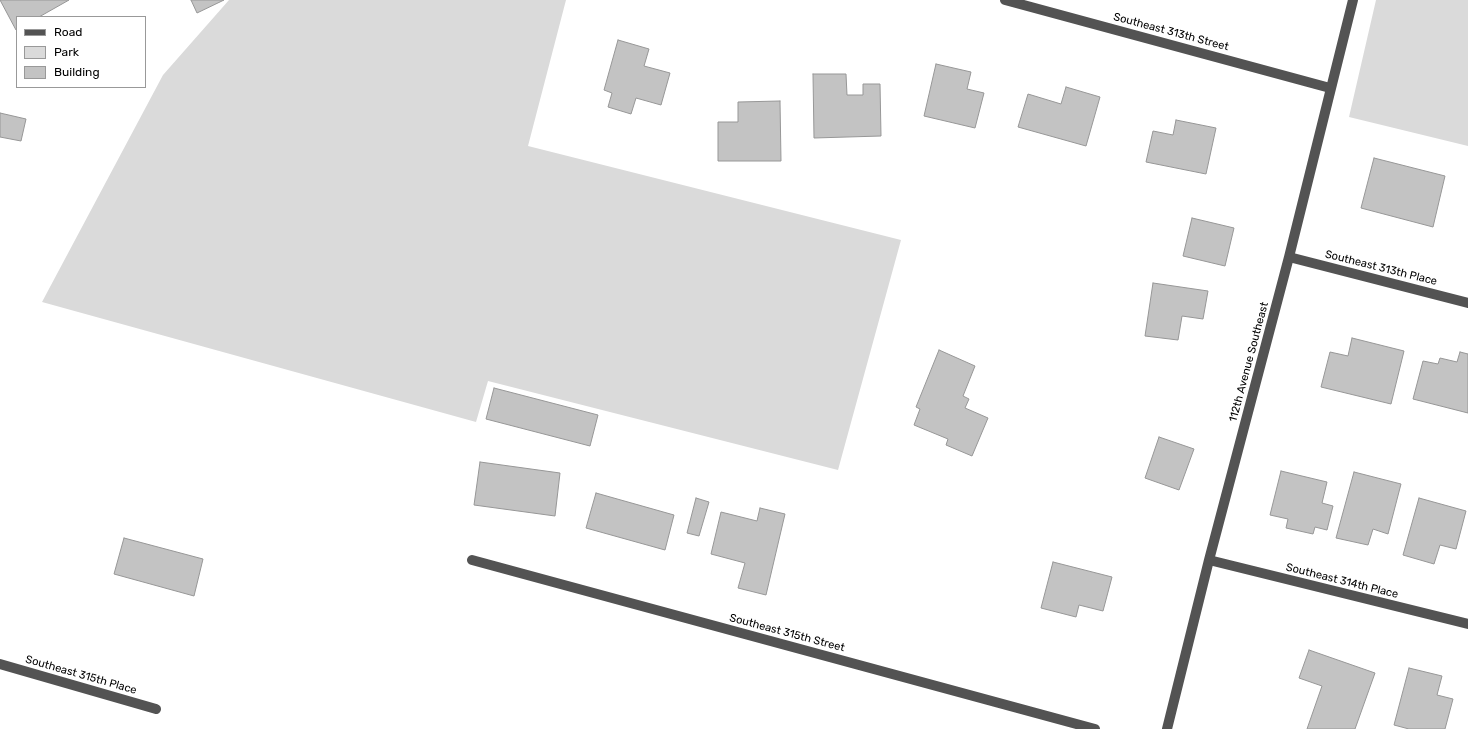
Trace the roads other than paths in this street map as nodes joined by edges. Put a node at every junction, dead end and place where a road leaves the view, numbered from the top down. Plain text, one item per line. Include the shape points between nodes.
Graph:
1 (1005, 0) edge
2 (1353, 0) edge
3 (1330, 88) junction
4 (1288, 257) junction
5 (1468, 302) edge
6 (472, 560) dead end
7 (1209, 560) junction
8 (1468, 624) edge
9 (0, 664) edge
10 (156, 709) dead end
11 (1095, 729) edge
12 (1167, 729) edge

1 - 3 street, Southeast 313th Street
2 - 3 street, 112th Avenue Southeast
3 - 4 street, 112th Avenue Southeast
4 - 5 street, Southeast 313th Place
4 - 7 street, 112th Avenue Southeast
6 - 11 street, Southeast 315th Street
7 - 8 street, Southeast 314th Place
7 - 12 street, 112th Avenue Southeast
9 - 10 street, Southeast 315th Place

